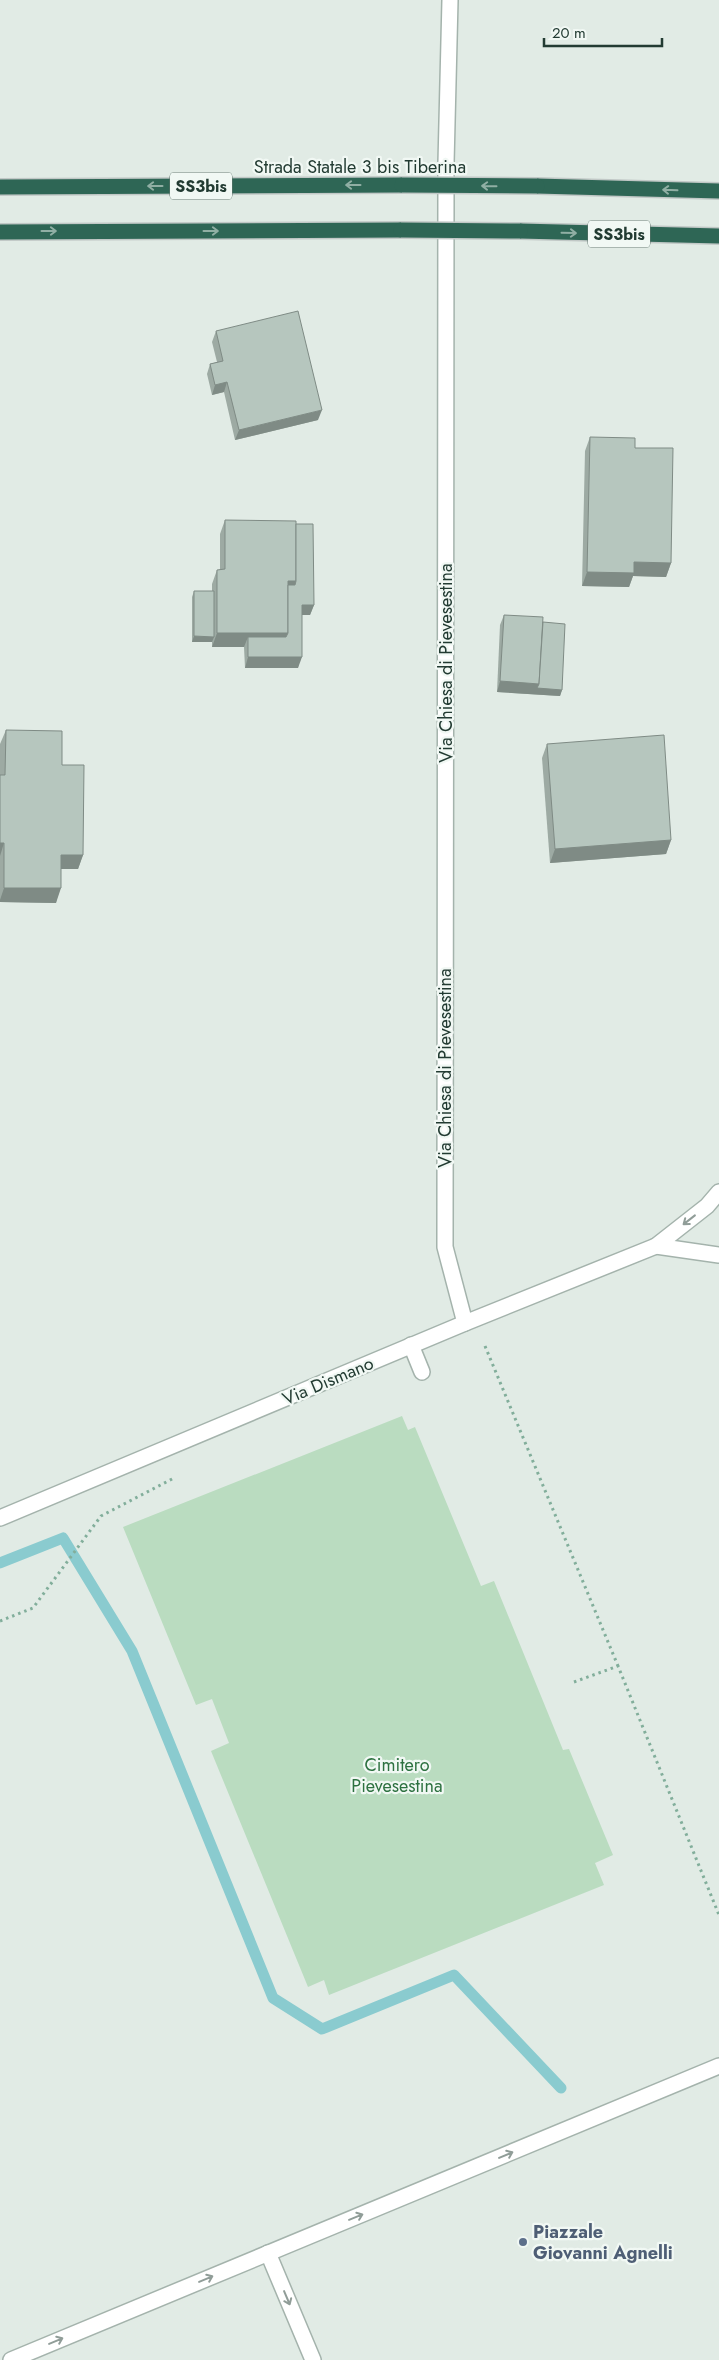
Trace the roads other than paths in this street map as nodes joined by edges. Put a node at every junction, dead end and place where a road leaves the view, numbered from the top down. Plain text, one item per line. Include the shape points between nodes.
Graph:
1 (450, 0) edge
2 (0, 187) edge
3 (719, 191) edge
4 (0, 232) edge
5 (719, 236) edge
6 (719, 1192) edge
7 (656, 1246) junction
8 (719, 1254) edge
9 (465, 1323) junction
10 (411, 1345) junction
11 (422, 1372) dead end
12 (0, 1518) edge
13 (719, 2066) edge
14 (268, 2253) junction
15 (11, 2360) edge
16 (313, 2360) edge

1 - 9 street, Via Chiesa di Pievesestina via 446,163 445,1246
3 -> 2 highway, Strada Statale 3 bis Tiberina / SS3bis, bridge via 402,185
4 -> 5 highway, SS3bis, bridge via 401,230
6 -> 7 street, Via Dismano via 707,1206
7 - 8 street, Via Dismano
7 - 9 street, Via Dismano
9 - 10 street, Via Dismano
10 - 11 street
10 - 12 street, Via Dismano
14 -> 13 street
15 -> 14 street
14 -> 16 street

